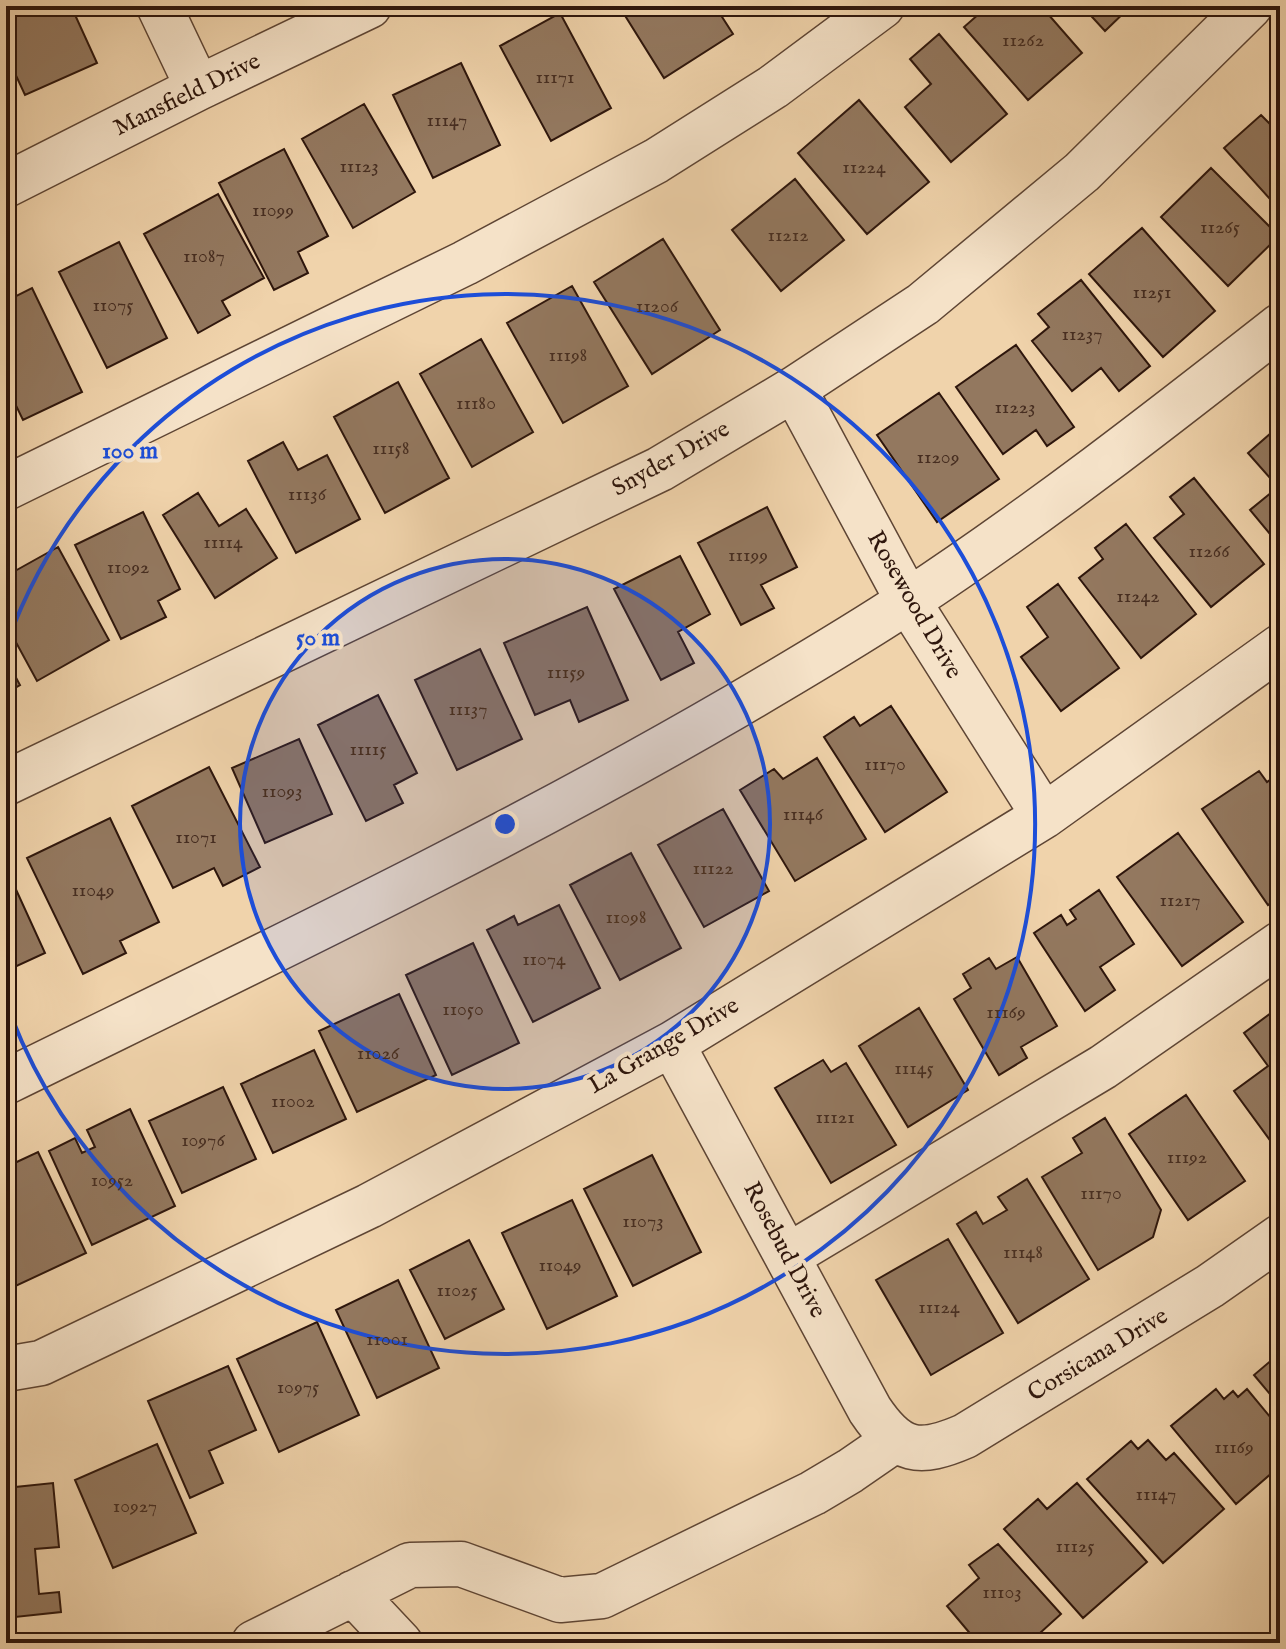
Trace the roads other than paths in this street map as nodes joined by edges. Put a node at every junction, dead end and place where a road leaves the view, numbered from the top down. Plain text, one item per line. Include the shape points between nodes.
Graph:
1 (159, 6) edge
2 (369, 6) edge
3 (882, 6) edge
4 (1250, 6) edge
5 (198, 88) junction
6 (6, 185) edge
7 (1280, 326) edge
8 (794, 389) junction
9 (6, 488) edge
10 (908, 601) junction
11 (1280, 647) edge
12 (6, 783) edge
13 (1044, 816) junction
14 (1280, 944) edge
15 (672, 1044) junction
16 (6, 1082) edge
17 (1280, 1237) edge
18 (788, 1256) junction
19 (6, 1369) edge
20 (901, 1443) junction
21 (353, 1593) junction
22 (254, 1643) edge
23 (400, 1643) edge

1 - 5 street
2 - 5 street, Mansfield Drive
3 - 9 street via 773,87 656,161 465,263
4 - 8 street, Snyder Drive via 1082,172 923,304
5 - 6 street, Mansfield Drive
7 - 10 street via 1136,440
8 - 10 street, Rosewood Drive
8 - 12 street, Snyder Drive via 660,469
10 - 13 street, Rosewood Drive
10 - 16 street via 604,782
11 - 13 street, La Grange Drive
13 - 15 street, La Grange Drive
14 - 18 street via 1103,1067
15 - 18 street, Rosebud Drive
15 - 19 street, La Grange Drive via 369,1206 41,1363
17 - 20 street, Corsicana Drive via 1210,1286 965,1436 940,1447
18 - 20 street, Rosebud Drive via 870,1410
20 - 21 street via 813,1493 602,1596 560,1600 461,1564 410,1565
21 - 22 street
21 - 23 street

